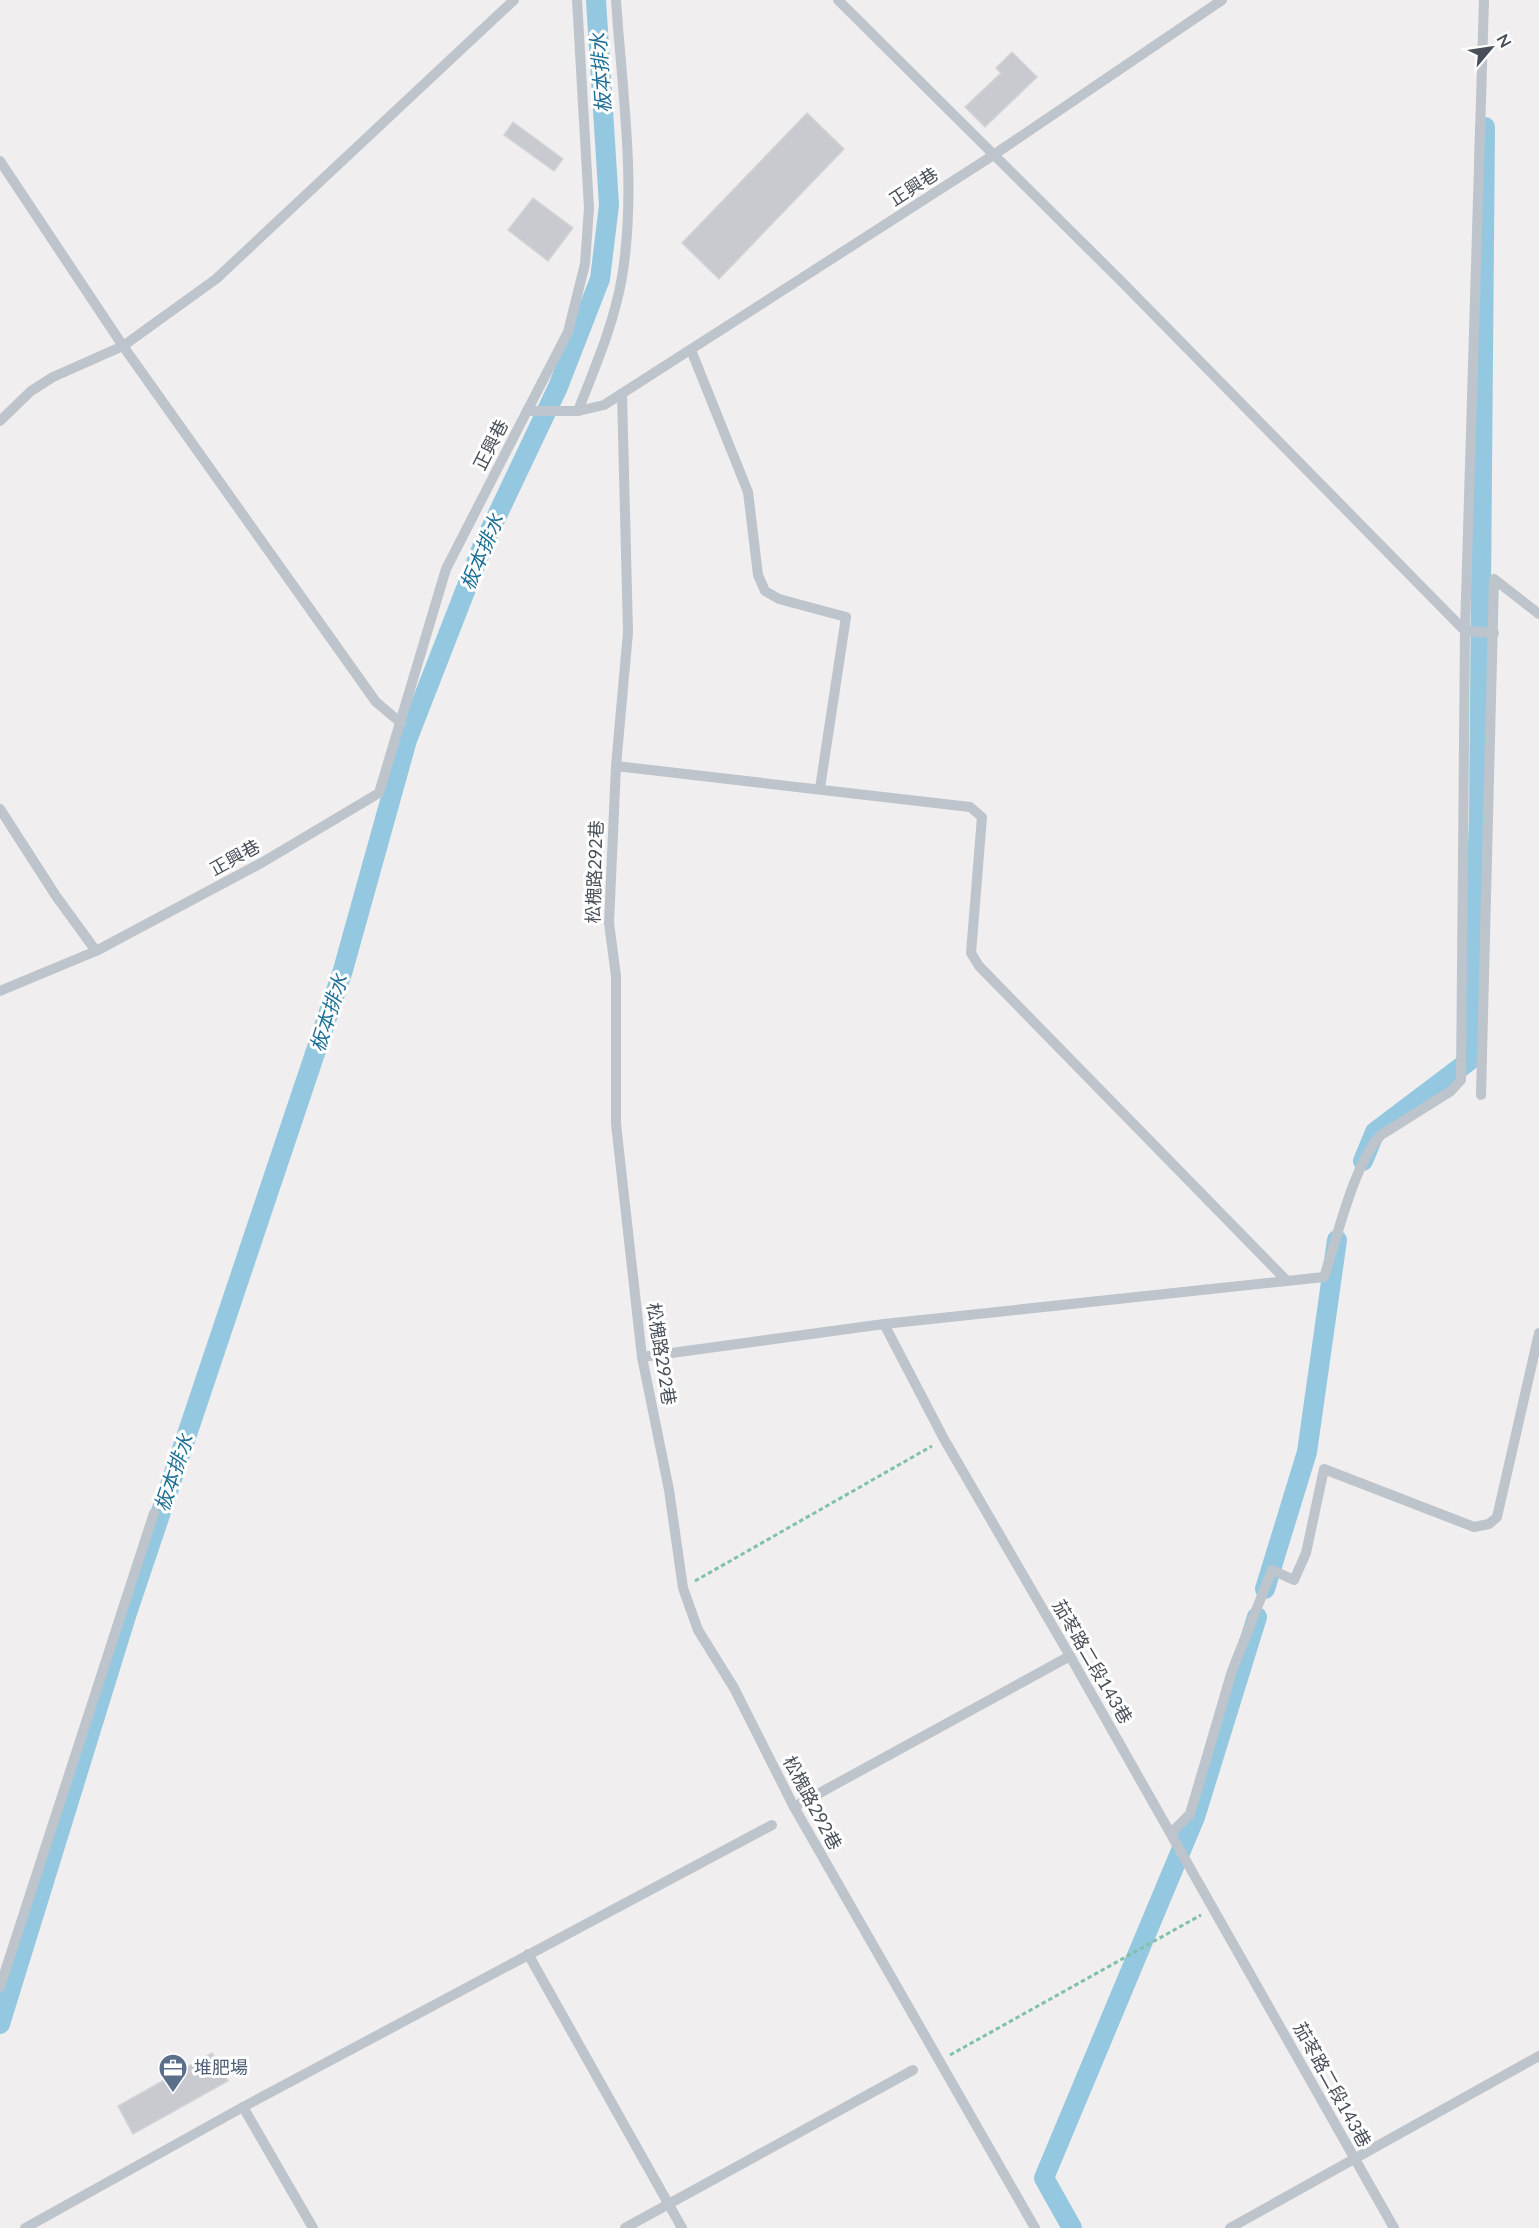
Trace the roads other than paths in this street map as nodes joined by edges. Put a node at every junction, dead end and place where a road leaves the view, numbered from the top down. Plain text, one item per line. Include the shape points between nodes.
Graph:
1 (514, 0) edge
2 (577, 0) edge
3 (616, 0) edge
4 (838, 0) edge
5 (1222, 0) edge
6 (1484, 0) edge
7 (992, 156) junction
8 (0, 161) edge
9 (123, 346) junction
10 (692, 350) junction
11 (622, 394) junction
12 (532, 411) junction
13 (578, 411) junction
14 (0, 421) edge
15 (1539, 614) edge
16 (1465, 631) junction
17 (1494, 633) junction
18 (401, 723) junction
19 (616, 766) junction
20 (820, 788) junction
21 (0, 808) edge
22 (96, 951) junction
23 (0, 991) edge
24 (1480, 1095) dead end
25 (1287, 1281) junction
26 (884, 1324) junction
27 (1539, 1333) edge
28 (642, 1357) junction
29 (154, 1514) dead end
30 (1071, 1656) junction
31 (794, 1807) junction
32 (771, 1825) dead end
33 (1171, 1833) junction
34 (528, 1954) junction
35 (0, 1988) edge
36 (1539, 2056) edge
37 (913, 2070) dead end
38 (243, 2107) junction
39 (1354, 2159) junction
40 (669, 2204) junction
41 (25, 2228) edge
42 (313, 2228) edge
43 (625, 2228) edge
44 (682, 2228) edge
45 (1035, 2228) edge
46 (1230, 2228) edge
47 (1394, 2228) edge

1 - 9 lane via 216,279
2 - 12 lane via 589,208 585,264 568,332
3 - 13 lane via 628,180 626,249 613,318
4 - 7 lane
5 - 7 lane, 正興巷
6 - 16 lane
7 - 10 lane, 正興巷
7 - 16 lane via 1121,281
8 - 9 lane
9 - 14 lane via 53,377 31,391
9 - 18 lane via 376,702
10 - 11 lane, 正興巷
10 - 20 lane via 748,492 758,575 765,591 779,599 846,617
11 - 13 lane, 正興巷 via 604,405
11 - 19 lane, 松槐路292巷 via 628,632
12 - 13 lane, 正興巷
12 - 18 lane, 正興巷 via 446,569
15 - 17 lane via 1494,579
16 - 17 lane
16 - 25 lane via 1461,1080 1451,1091 1374,1143 1363,1161 1324,1277
17 - 24 lane
18 - 22 lane, 正興巷 via 379,793 263,862
19 - 20 lane
19 - 28 lane, 松槐路292巷 via 609,923 616,976 616,1124
20 - 25 lane via 970,807 981,817 971,953 979,966
21 - 22 lane
22 - 23 lane, 正興巷
25 - 26 lane
26 - 28 lane
26 - 30 lane, 茄苳路二段143巷 via 944,1439
27 - 33 lane via 1497,1517 1489,1524 1474,1527 1324,1469 1302,1562 1294,1580 1272,1570 1232,1671 1190,1814
28 - 31 lane, 松槐路292巷 via 669,1490 683,1588 698,1630 734,1689
29 - 35 lane
30 - 31 lane
30 - 33 lane, 茄苳路二段143巷
31 - 45 lane, 松槐路292巷
32 - 34 lane
33 - 39 lane, 茄苳路二段143巷
34 - 38 lane
34 - 40 lane
36 - 39 lane
37 - 40 lane
38 - 41 lane
38 - 42 lane
39 - 46 lane
39 - 47 lane, 茄苳路二段143巷
40 - 43 lane
40 - 44 lane

